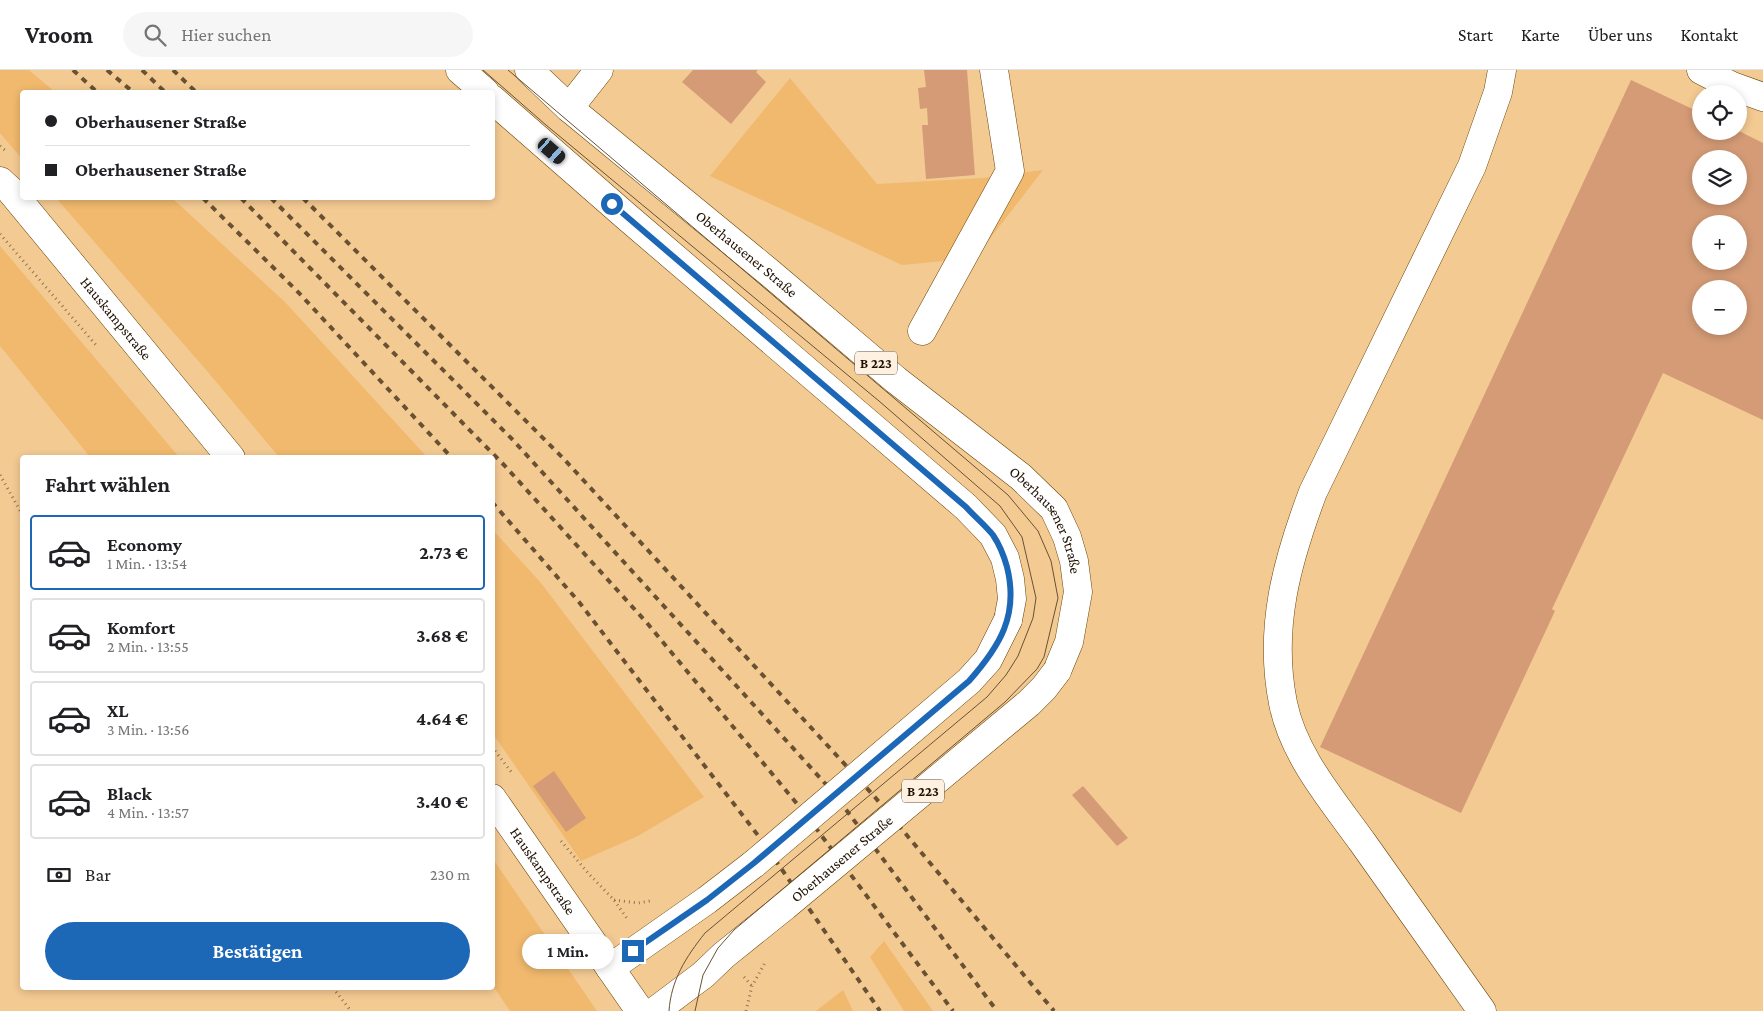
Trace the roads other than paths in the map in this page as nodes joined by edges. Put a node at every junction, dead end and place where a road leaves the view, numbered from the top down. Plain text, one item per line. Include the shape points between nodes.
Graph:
1 (460, 70) edge
2 (529, 70) edge
3 (599, 70) edge
4 (994, 70) edge
5 (1502, 70) edge
6 (1701, 70) edge
7 (483, 90) edge
8 (1763, 97) edge
9 (495, 102) edge
10 (569, 108) junction
11 (0, 181) edge
12 (922, 331) dead end
13 (229, 455) edge
14 (495, 802) edge
15 (610, 968) junction
16 (634, 1003) edge
17 (655, 1011) edge
18 (1482, 1011) edge

1 - 7 main road
2 - 10 main road, Oberhausener Straße / B 223
3 - 10 main road
4 - 12 main road via 1010,171
5 - 18 main road via 1498,92 1472,166 1313,492 1296,536 1283,587 1278,631 1283,704 1294,742
6 - 8 main road
9 - 15 main road, bridge via 966,507 993,536 1005,558 1010,579 1012,599 1008,620 988,660 969,681 754,863
10 - 17 main road, Oberhausener Straße / B 223, bridge via 896,380 1021,477 1054,509 1074,560 1078,592 1069,642 1056,671 1029,703 703,975
11 - 13 main road, Hauskampstraße
14 - 15 main road, Hauskampstraße
15 - 16 main road

